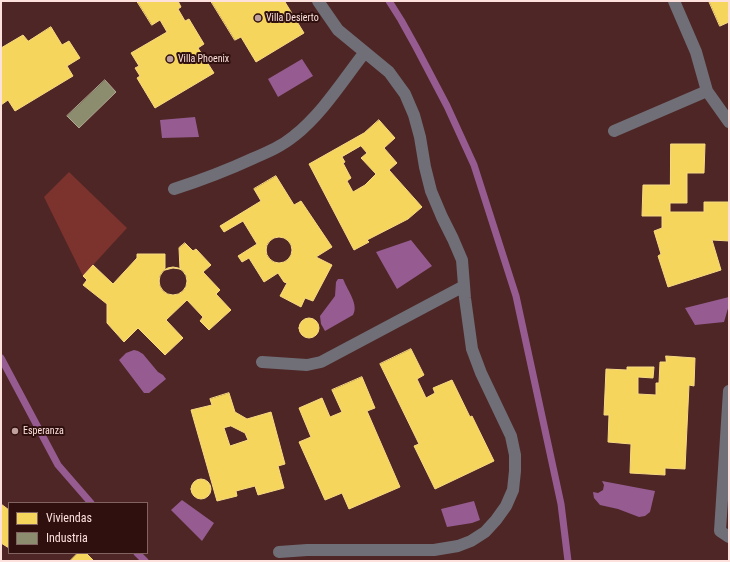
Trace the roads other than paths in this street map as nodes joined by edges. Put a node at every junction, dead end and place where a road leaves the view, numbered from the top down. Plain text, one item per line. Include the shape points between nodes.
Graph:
1 (318, 1) edge
2 (674, 1) edge
3 (365, 52) junction
4 (707, 91) junction
5 (729, 122) edge
6 (614, 130) dead end
7 (174, 189) dead end
8 (464, 286) junction
9 (262, 362) dead end
10 (729, 391) edge
11 (729, 536) edge
12 (279, 552) dead end

1 - 3 lane via 338,30
2 - 4 lane via 696,52
3 - 7 lane via 326,103 294,137 224,172
3 - 8 lane via 389,72 405,94 414,115 432,191 462,260
4 - 5 lane
4 - 6 lane
8 - 9 lane via 321,362
8 - 12 lane via 472,348 514,446 513,490 501,514 485,532 471,541 452,547 434,550
10 - 11 lane via 720,531

